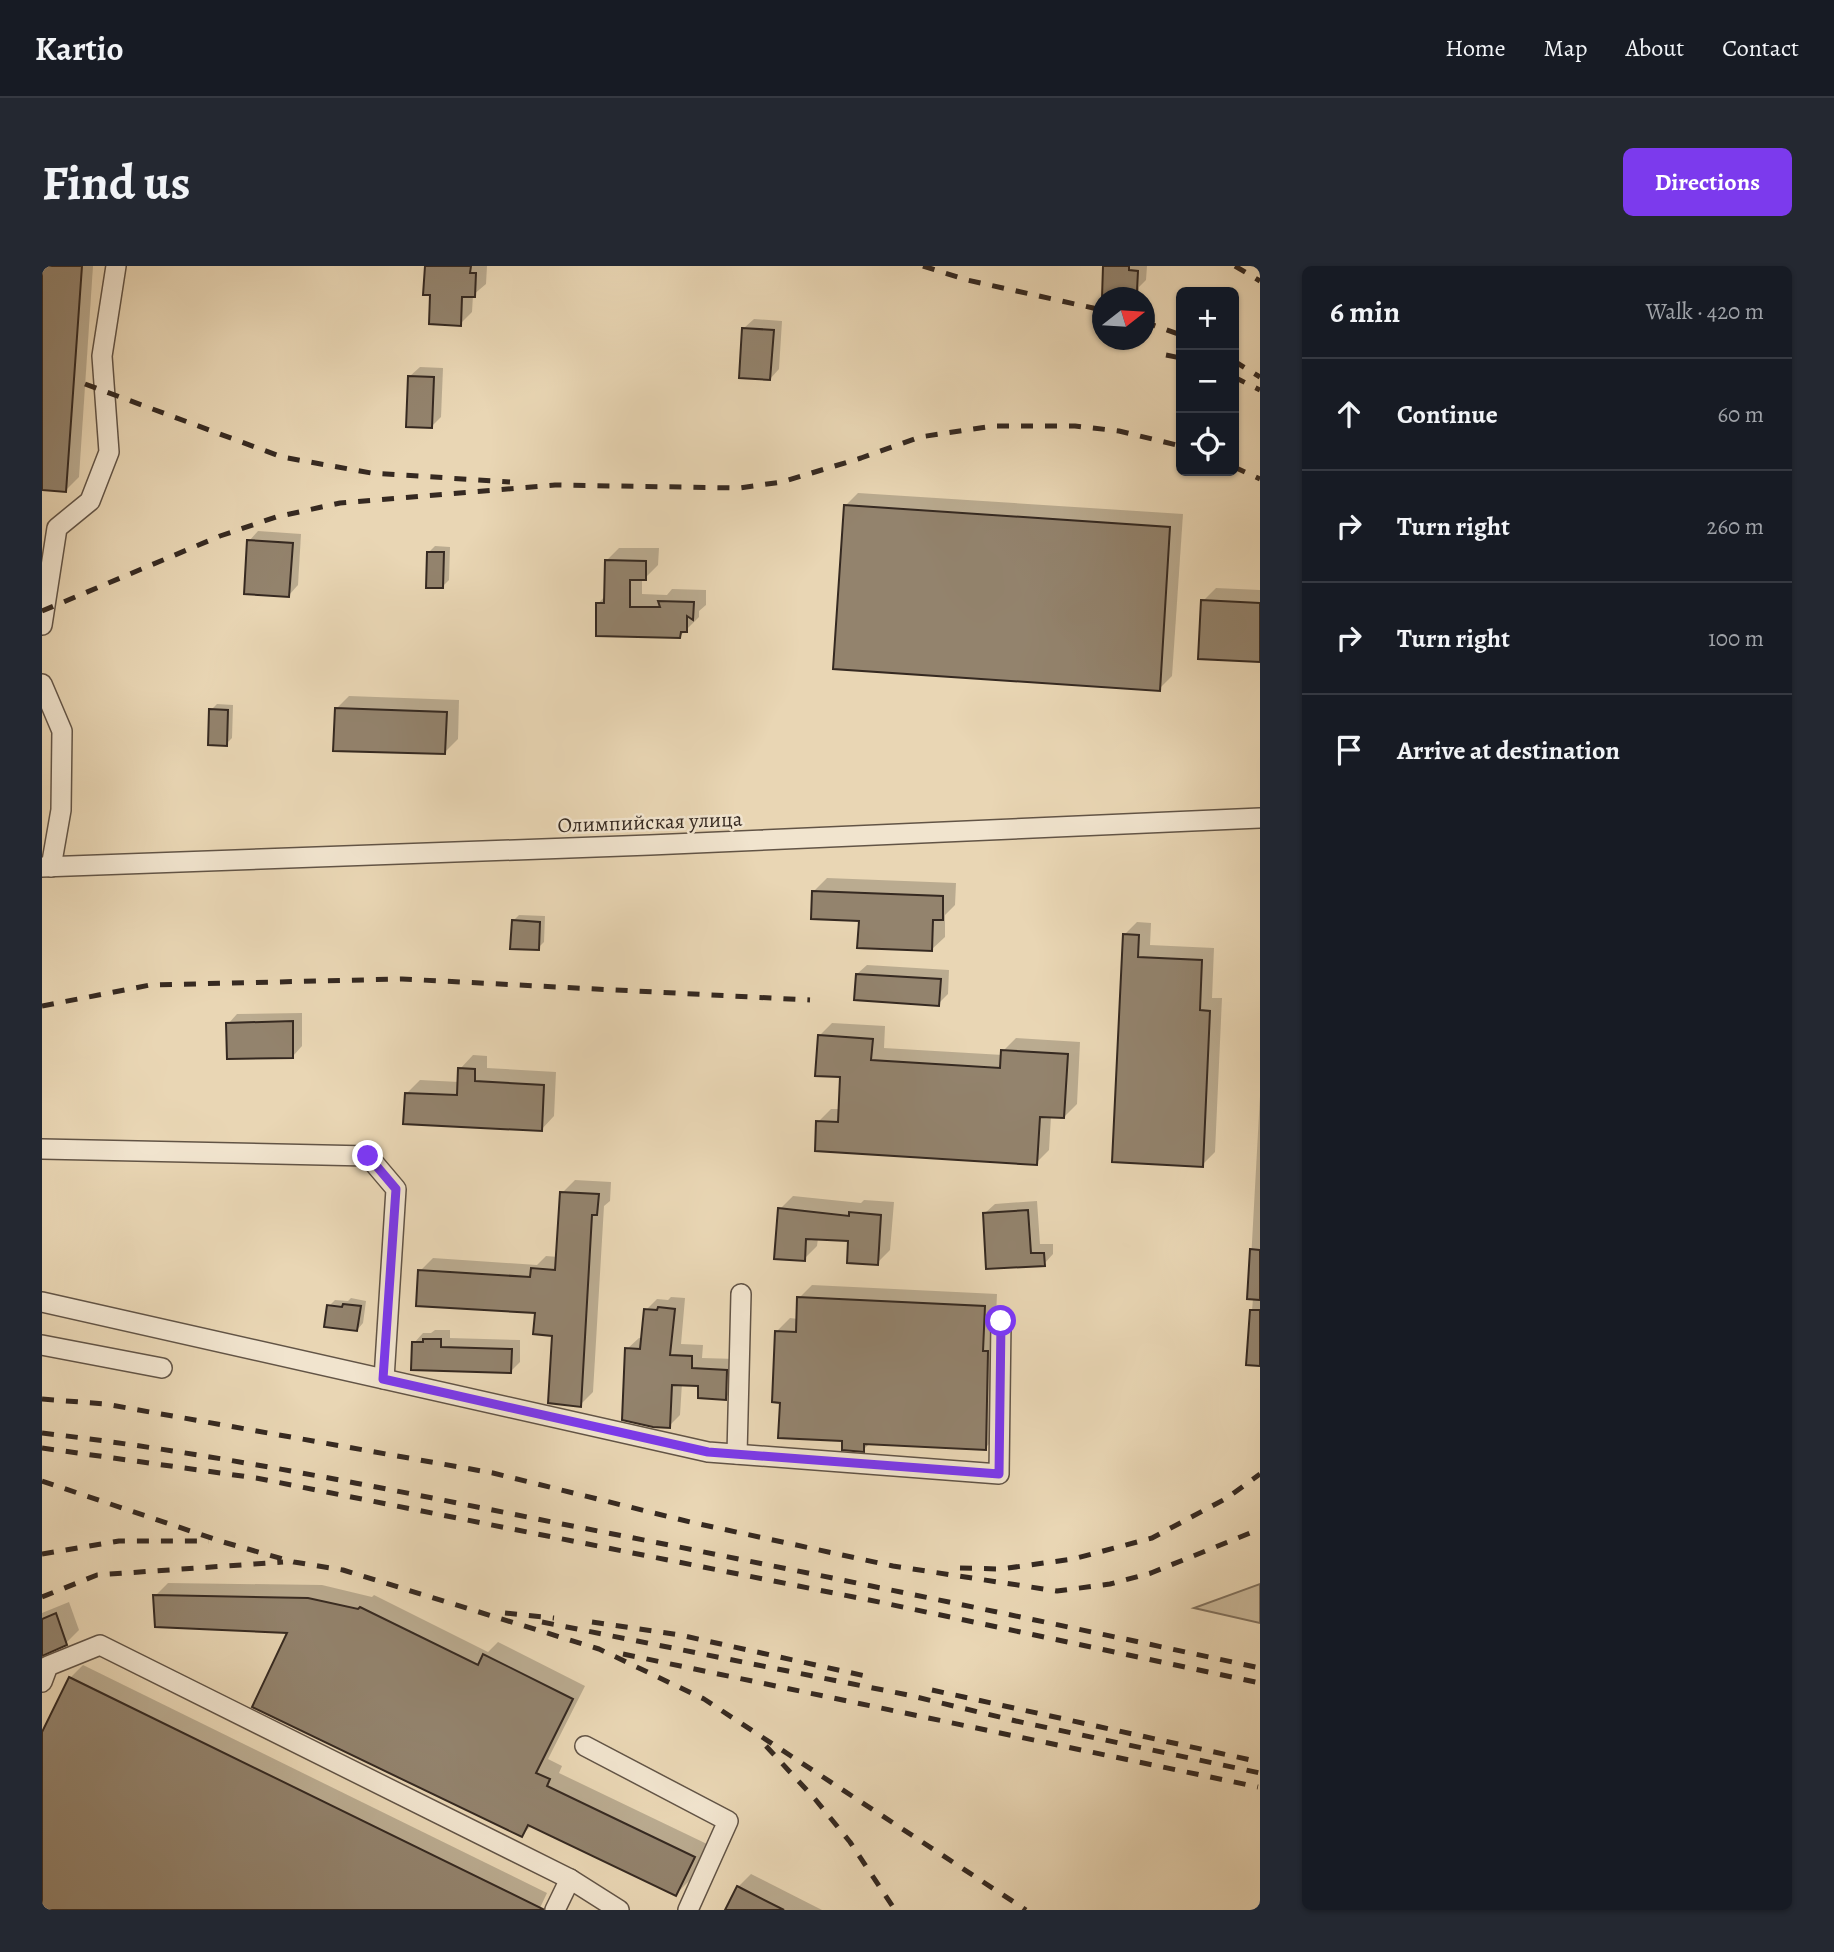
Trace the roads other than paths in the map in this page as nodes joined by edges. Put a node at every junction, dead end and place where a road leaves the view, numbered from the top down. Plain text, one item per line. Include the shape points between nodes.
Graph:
1 (116, 266) edge
2 (42, 625) edge
3 (42, 684) edge
4 (1260, 817) edge
5 (47, 867) edge
6 (42, 1149) edge
7 (741, 1294) dead end
8 (42, 1302) edge
9 (1001, 1321) dead end
10 (42, 1345) edge
11 (162, 1368) dead end
12 (383, 1379) junction
13 (737, 1454) junction
14 (42, 1682) edge
15 (585, 1746) dead end
16 (570, 1879) junction
17 (555, 1910) edge
18 (619, 1910) edge
19 (688, 1910) edge

1 - 2 street via 102,356 109,452 90,501 57,528
3 - 5 street via 62,731 61,810
4 - 5 street, Олимпийская улица
6 - 12 street via 368,1156 396,1189
7 - 13 street
8 - 12 street
9 - 13 street via 999,1474
10 - 11 street
12 - 13 street via 708,1452
14 - 16 street via 48,1666 100,1646
15 - 19 street via 728,1821
16 - 17 street
16 - 18 street

